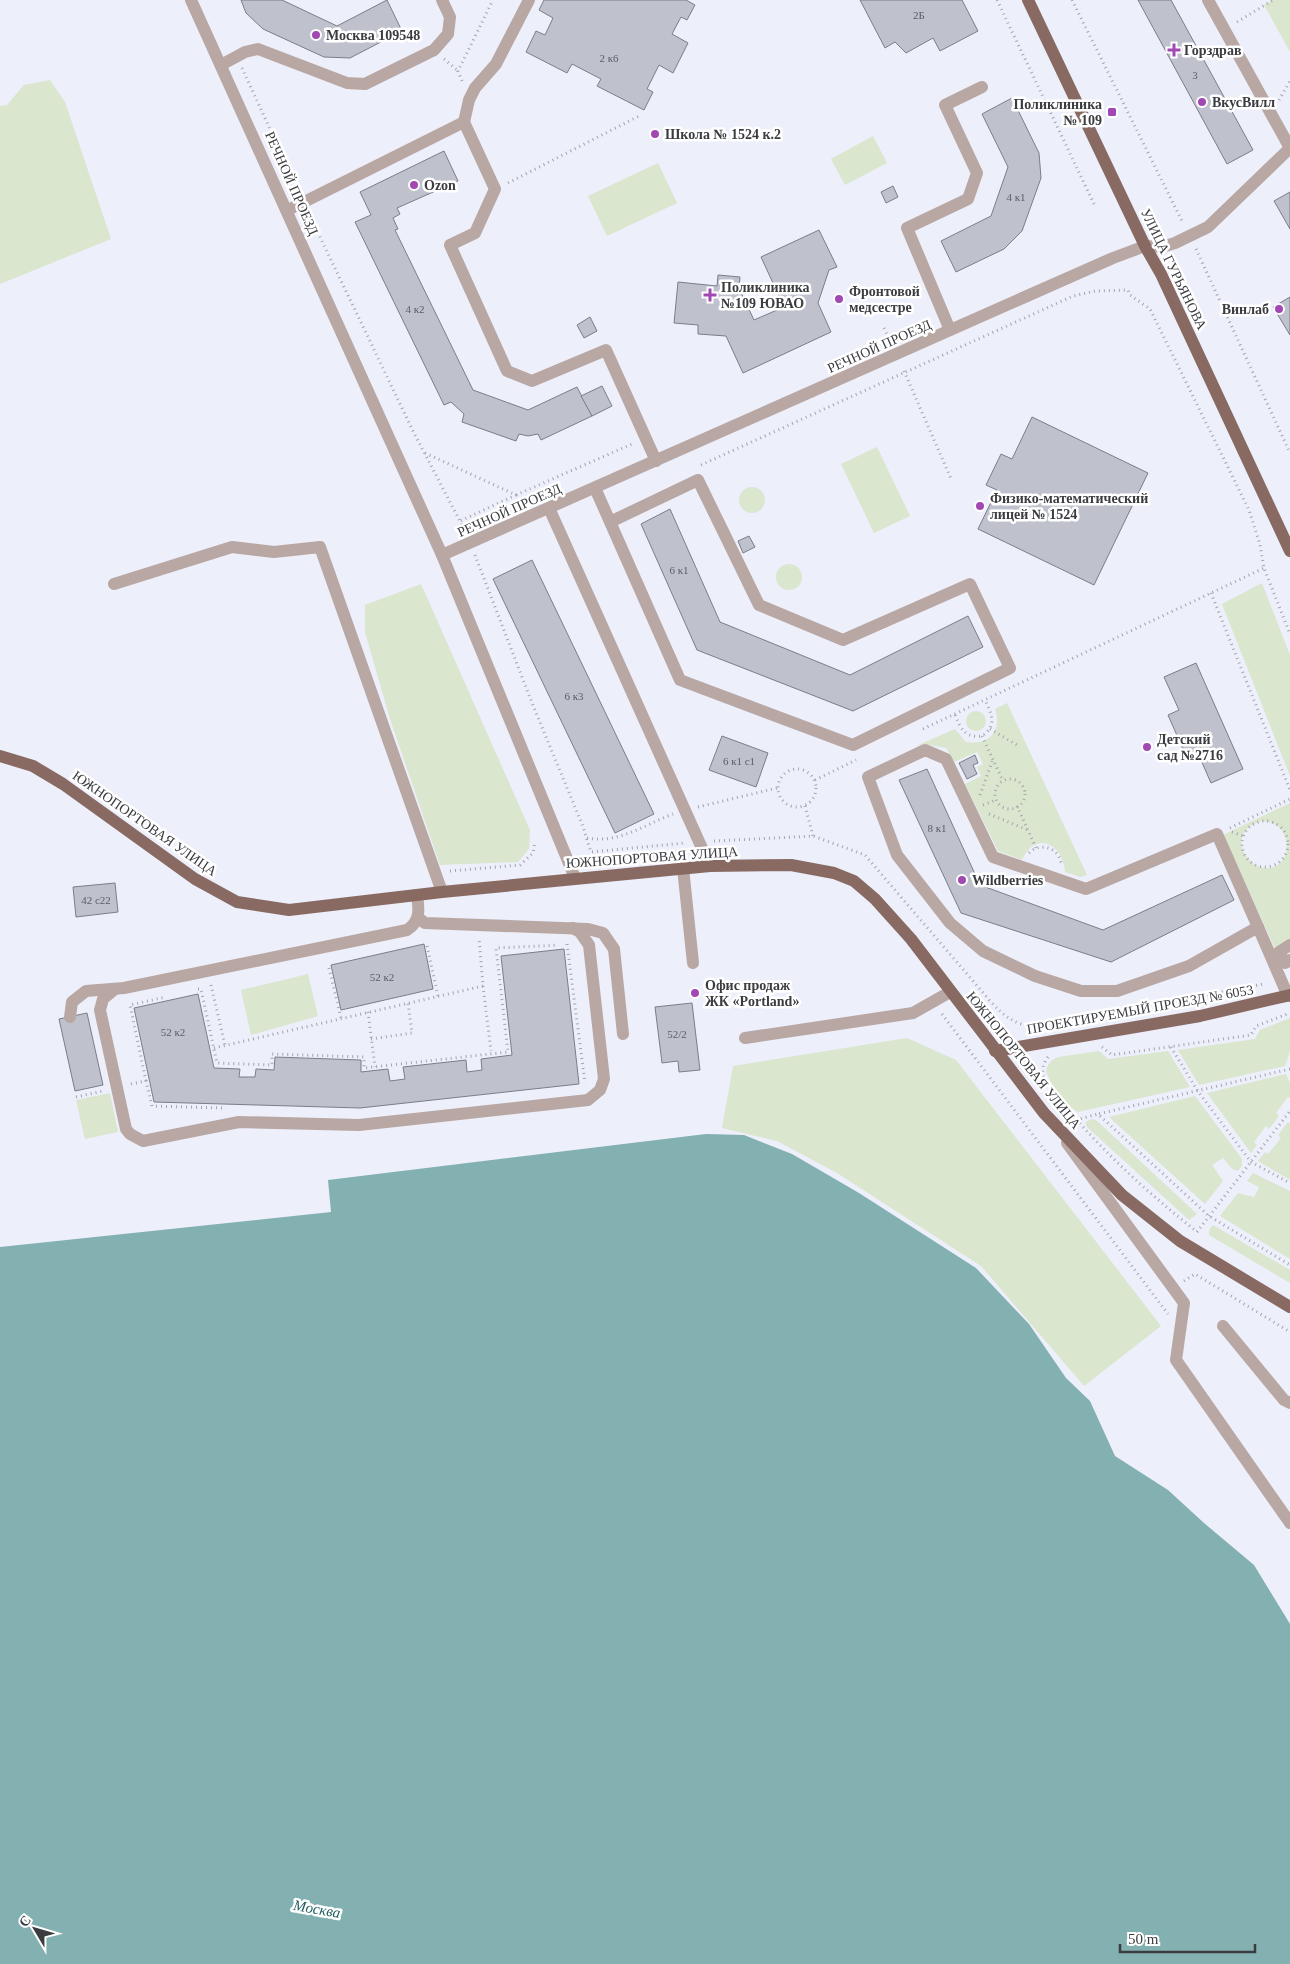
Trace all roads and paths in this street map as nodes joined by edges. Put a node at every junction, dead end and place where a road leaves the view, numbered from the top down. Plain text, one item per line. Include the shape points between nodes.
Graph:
1 (191, 0) edge
2 (442, 0) edge
3 (492, 0) edge
4 (529, 0) edge
5 (997, 0) edge
6 (1028, 0) edge
7 (1208, 0) edge
8 (1273, 0) edge
9 (1224, 30) junction
10 (237, 56) junction
11 (222, 65) junction
12 (982, 87) dead end
13 (469, 100) junction
14 (641, 115) dead end
15 (464, 122) junction
16 (1290, 148) edge
17 (495, 189) junction
18 (304, 202) junction
19 (1094, 204) dead end
20 (288, 210) junction
21 (1145, 246) junction
22 (884, 328) dead end
23 (950, 330) junction
24 (896, 354) junction
25 (905, 373) junction
26 (646, 438) junction
27 (424, 453) junction
28 (656, 461) junction
29 (696, 468) dead end
30 (952, 481) dead end
31 (595, 488) junction
32 (516, 495) junction
33 (549, 508) junction
34 (460, 521) junction
35 (610, 522) junction
36 (471, 543) junction
37 (1290, 551) edge
38 (442, 555) junction
39 (1264, 568) junction
40 (114, 584) dead end
41 (1212, 593) junction
42 (1290, 634) edge
43 (985, 700) junction
44 (955, 715) junction
45 (990, 729) junction
46 (922, 730) dead end
47 (982, 736) junction
48 (1017, 745) dead end
49 (0, 756) edge
50 (859, 759) dead end
51 (993, 759) junction
52 (814, 780) junction
53 (1004, 781) junction
54 (1290, 790) edge
55 (1290, 799) edge
56 (978, 800) dead end
57 (805, 806) junction
58 (1017, 806) junction
59 (984, 812) dead end
60 (1028, 830) junction
61 (1217, 834) junction
62 (813, 836) junction
63 (1289, 836) edge
64 (535, 842) dead end
65 (699, 842) junction
66 (1036, 848) dead end
67 (1289, 852) edge
68 (710, 866) junction
69 (683, 868) junction
70 (436, 872) junction
71 (576, 878) junction
72 (442, 892) junction
73 (417, 895) junction
74 (418, 918) junction
75 (478, 925) junction
76 (1258, 927) junction
77 (573, 928) junction
78 (1290, 945) edge
79 (427, 946) dead end
80 (1290, 960) edge
81 (693, 963) dead end
82 (329, 968) dead end
83 (208, 971) junction
84 (1281, 980) junction
85 (483, 986) junction
86 (115, 989) junction
87 (192, 991) dead end
88 (950, 992) junction
89 (174, 995) dead end
90 (438, 996) junction
91 (1289, 996) edge
92 (933, 1001) junction
93 (408, 1003) junction
94 (368, 1012) junction
95 (1290, 1013) edge
96 (70, 1017) dead end
97 (341, 1018) junction
98 (623, 1034) dead end
99 (745, 1038) dead end
100 (372, 1039) junction
101 (225, 1045) junction
102 (1171, 1047) junction
103 (214, 1048) junction
104 (1092, 1048) dead end
105 (491, 1051) dead end
106 (995, 1051) junction
107 (1050, 1054) dead end
108 (375, 1067) junction
109 (1290, 1069) edge
110 (146, 1081) junction
111 (117, 1088) junction
112 (586, 1088) dead end
113 (1197, 1090) junction
114 (76, 1097) dead end
115 (230, 1108) dead end
116 (1290, 1111) edge
117 (1044, 1113) junction
118 (1098, 1114) junction
119 (1076, 1120) junction
120 (1251, 1162) junction
121 (1290, 1183) edge
122 (1209, 1216) junction
123 (1196, 1232) junction
124 (1203, 1236) dead end
125 (1290, 1265) edge
126 (1195, 1274) dead end
127 (1290, 1307) edge
128 (1223, 1326) dead end
129 (1181, 1327) junction
130 (1290, 1332) edge
131 (1288, 1404) edge
132 (1290, 1523) edge

1 - 11 street, РЕЧНОЙ ПРОЕЗД
2 - 10 street via 450,17 448,34 434,50 365,84 347,83 258,49
3 - 13 path via 458,71
4 - 13 street via 506,48
5 - 19 path
6 - 21 main road, УЛИЦА ГУРЬЯНОВА
7 - 9 street
8 - 9 path
9 - 16 street
10 - 11 street
10 - 18 path
11 - 20 street, РЕЧНОЙ ПРОЕЗД
12 - 23 street via 945,106 977,174 968,199 907,228
13 - 15 street
14 - 17 path
15 - 17 street
15 - 18 street
16 - 21 street, РЕЧНОЙ ПРОЕЗД via 1208,227 1162,247
17 - 26 street via 475,233 450,245 507,371 532,381 606,350
18 - 20 street
18 - 27 path
20 - 38 street, РЕЧНОЙ ПРОЕЗД
21 - 23 street, РЕЧНОЙ ПРОЕЗД
21 - 37 main road, УЛИЦА ГУРЬЯНОВА
22 - 24 path
23 - 24 street, РЕЧНОЙ ПРОЕЗД
24 - 25 path
24 - 28 street, РЕЧНОЙ ПРОЕЗД
25 - 29 path
25 - 30 path
25 - 39 path via 1073,296 1095,291 1128,290 1150,309 1245,502 1260,545
26 - 28 street
26 - 32 path
27 - 32 path
27 - 34 path
28 - 31 street, РЕЧНОЙ ПРОЕЗД
31 - 33 street, РЕЧНОЙ ПРОЕЗД
31 - 35 street
32 - 34 path
33 - 36 street, РЕЧНОЙ ПРОЕЗД
33 - 65 street
34 - 36 path
35 - 35 street via 698,480 759,605 843,640 970,584 1010,668 853,745 680,680
36 - 38 street, РЕЧНОЙ ПРОЕЗД
36 - 65 path via 591,852
38 - 71 street
39 - 41 path
39 - 42 path
40 - 70 street via 232,547 274,552 320,546
41 - 43 path
41 - 54 path
43 - 44 path
43 - 45 path via 992,719
44 - 46 path
44 - 47 path via 964,733
45 - 47 path
45 - 48 path
47 - 51 path
49 - 73 main road, ЮЖНОПОРТОВАЯ УЛИЦА via 33,766 64,784 195,879 237,902 289,910
50 - 52 path
51 - 53 path
51 - 56 path
52 - 57 path via 817,788 814,797
52 - 57 path via 802,769 793,769 780,780 779,797 793,807
53 - 58 path via 1014,780 1022,786 1024,795
53 - 58 path via 996,790 996,800 1007,809
55 - 61 path
57 - 62 path
58 - 60 path
59 - 60 path
60 - 66 path
61 - 76 street
61 - 76 street via 1086,889 993,857 946,759 925,750 868,776 897,855 950,923 983,952 1034,976 1081,991 1117,991 1189,966
62 - 65 path
62 - 84 path via 865,855 1004,1017 1017,1024 1035,1027
63 - 67 path
63 - 67 path via 1277,824 1262,821 1247,829 1242,843 1250,863 1264,868 1278,864
64 - 70 path via 533,853 520,864
65 - 68 street
68 - 69 main road, ЮЖНОПОРТОВАЯ УЛИЦА
68 - 88 main road, ЮЖНОПОРТОВАЯ УЛИЦА via 791,865 834,873 854,881 876,899 911,939
69 - 71 main road, ЮЖНОПОРТОВАЯ УЛИЦА
69 - 81 street
70 - 72 street
71 - 72 main road, ЮЖНОПОРТОВАЯ УЛИЦА
72 - 73 main road, ЮЖНОПОРТОВАЯ УЛИЦА
73 - 74 street
74 - 75 street via 425,923
74 - 83 street via 407,930
75 - 77 street
75 - 85 path
76 - 84 street
77 - 98 street via 595,929 612,944
77 - 111 street via 589,945 604,1079 600,1090 588,1100 359,1125 239,1122 143,1141 126,1129
78 - 80 street via 1279,952 1285,963
79 - 90 path
82 - 97 path
83 - 86 street
83 - 101 path
84 - 91 street
85 - 90 path
85 - 105 path
86 - 96 street via 80,994 72,1002
86 - 111 street via 103,999 100,1010
87 - 103 path via 201,989
88 - 92 street
88 - 106 main road, ЮЖНОПОРТОВАЯ УЛИЦА
89 - 110 path via 130,1005
90 - 93 path
91 - 106 main road, ПРОЕКТИРУЕМЫЙ ПРОЕЗД № 6053 via 1200,1016
92 - 99 street via 913,1013
92 - 129 path via 1164,1311
93 - 94 path
93 - 100 path via 412,1034
94 - 97 path
94 - 100 path
95 - 102 path via 1256,1026 1251,1035
97 - 101 path
100 - 108 path
101 - 103 path
102 - 104 path via 1112,1055 1101,1047
102 - 113 path
103 - 108 path via 217,1063 272,1065 272,1054 364,1057 364,1068
106 - 117 main road, ЮЖНОПОРТОВАЯ УЛИЦА
107 - 119 path via 1042,1066 1044,1076
108 - 112 path via 508,1052 496,948 568,944
109 - 113 path
110 - 111 path
110 - 115 path via 152,1106
111 - 114 path
113 - 118 path
113 - 120 path
116 - 120 path
117 - 127 main road, ЮЖНОПОРТОВАЯ УЛИЦА via 1122,1195 1180,1242
117 - 129 street via 1184,1303
118 - 119 path
118 - 122 path
119 - 123 path via 1139,1184
120 - 121 path
120 - 122 path
122 - 123 path
122 - 125 path
123 - 124 path
126 - 130 path
128 - 131 street
129 - 132 street via 1176,1360

